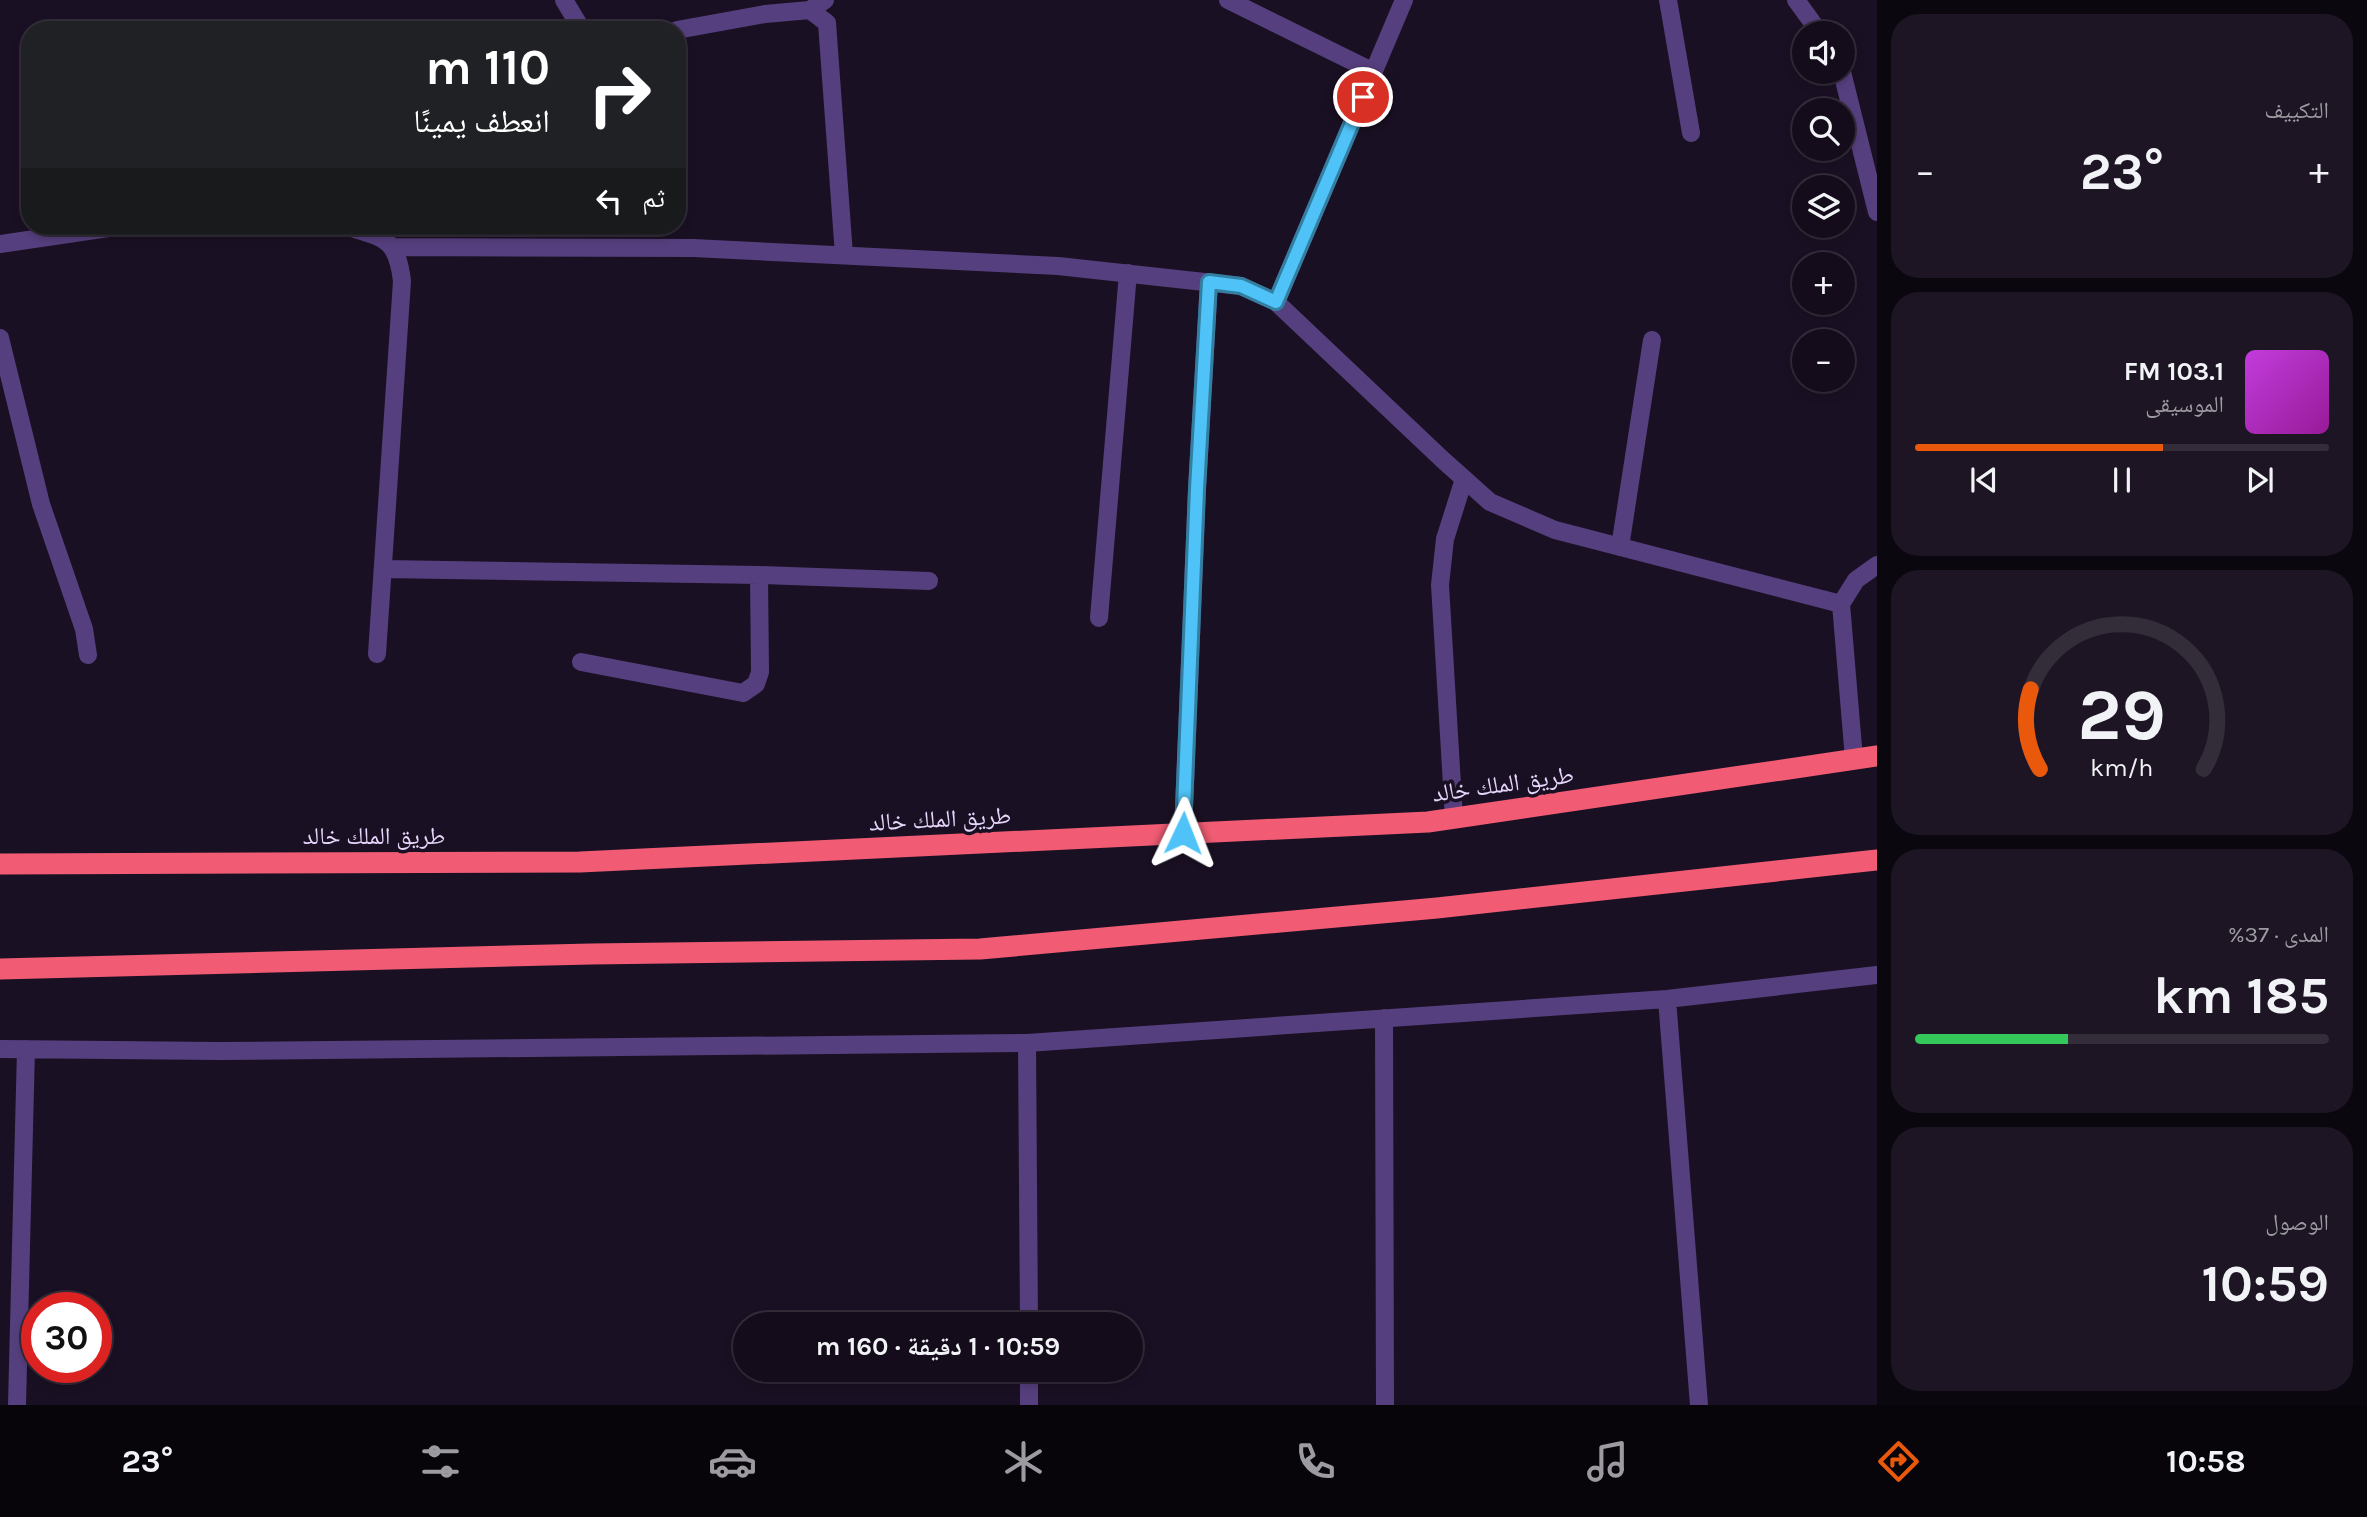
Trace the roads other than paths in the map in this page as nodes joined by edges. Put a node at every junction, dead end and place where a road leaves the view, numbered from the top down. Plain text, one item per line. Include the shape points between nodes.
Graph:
1 (564, 0) edge
2 (1228, 0) edge
3 (1404, 0) edge
4 (1668, 0) edge
5 (1796, 0) edge
6 (818, 5) edge
7 (577, 21) edge
8 (1811, 21) edge
9 (686, 28) edge
10 (1374, 72) junction
11 (1845, 84) edge
12 (1691, 134) dead end
13 (1877, 212) edge
14 (61, 235) edge
15 (373, 235) edge
16 (0, 244) edge
17 (393, 247) junction
18 (844, 255) junction
19 (1128, 273) junction
20 (1209, 282) junction
21 (1276, 302) junction
22 (0, 338) edge
23 (1652, 341) dead end
24 (1464, 480) junction
25 (1620, 547) junction
26 (1877, 565) edge
27 (383, 569) junction
28 (759, 575) junction
29 (929, 581) dead end
30 (1841, 604) junction
31 (1099, 618) dead end
32 (377, 654) dead end
33 (88, 655) dead end
34 (581, 662) dead end
35 (1877, 756) edge
36 (1854, 759) junction
37 (1454, 818) junction
38 (1183, 833) junction
39 (1877, 860) edge
40 (0, 864) edge
41 (0, 969) edge
42 (1877, 975) edge
43 (1667, 999) junction
44 (1384, 1018) junction
45 (1027, 1043) junction
46 (0, 1049) edge
47 (26, 1049) junction
48 (1029, 1312) edge
49 (1029, 1382) edge
50 (17, 1405) edge
51 (1029, 1405) edge
52 (1385, 1405) edge
53 (1699, 1405) edge

1 - 7 street
2 - 10 street
3 - 10 street
4 - 12 street
5 - 8 street
6 - 9 street
6 - 18 street via 827,23
10 - 21 street
11 - 13 street
14 - 16 street
15 - 17 street
17 - 18 street via 693,248
17 - 27 street via 402,281
18 - 19 street
19 - 20 street
19 - 31 street
20 - 21 street via 1241,286
20 - 38 street
21 - 24 street
22 - 33 street via 41,504 84,629
23 - 25 street
24 - 25 street via 1490,502 1555,530
24 - 37 street via 1445,539 1440,584
25 - 30 street
26 - 30 street via 1856,580
27 - 28 street
27 - 32 street
28 - 29 street
28 - 34 street via 760,672 756,684 743,693
30 - 36 street
35 - 36 highway, طريق الملك خالد
36 - 37 highway, طريق الملك خالد
37 - 38 highway, طريق الملك خالد
38 - 40 highway, طريق الملك خالد via 580,862
39 - 41 highway via 1437,908 981,949
42 - 43 street
43 - 44 street
43 - 53 street
44 - 45 street
44 - 52 street
45 - 47 street
45 - 48 street
46 - 47 street
47 - 50 street
49 - 51 street

